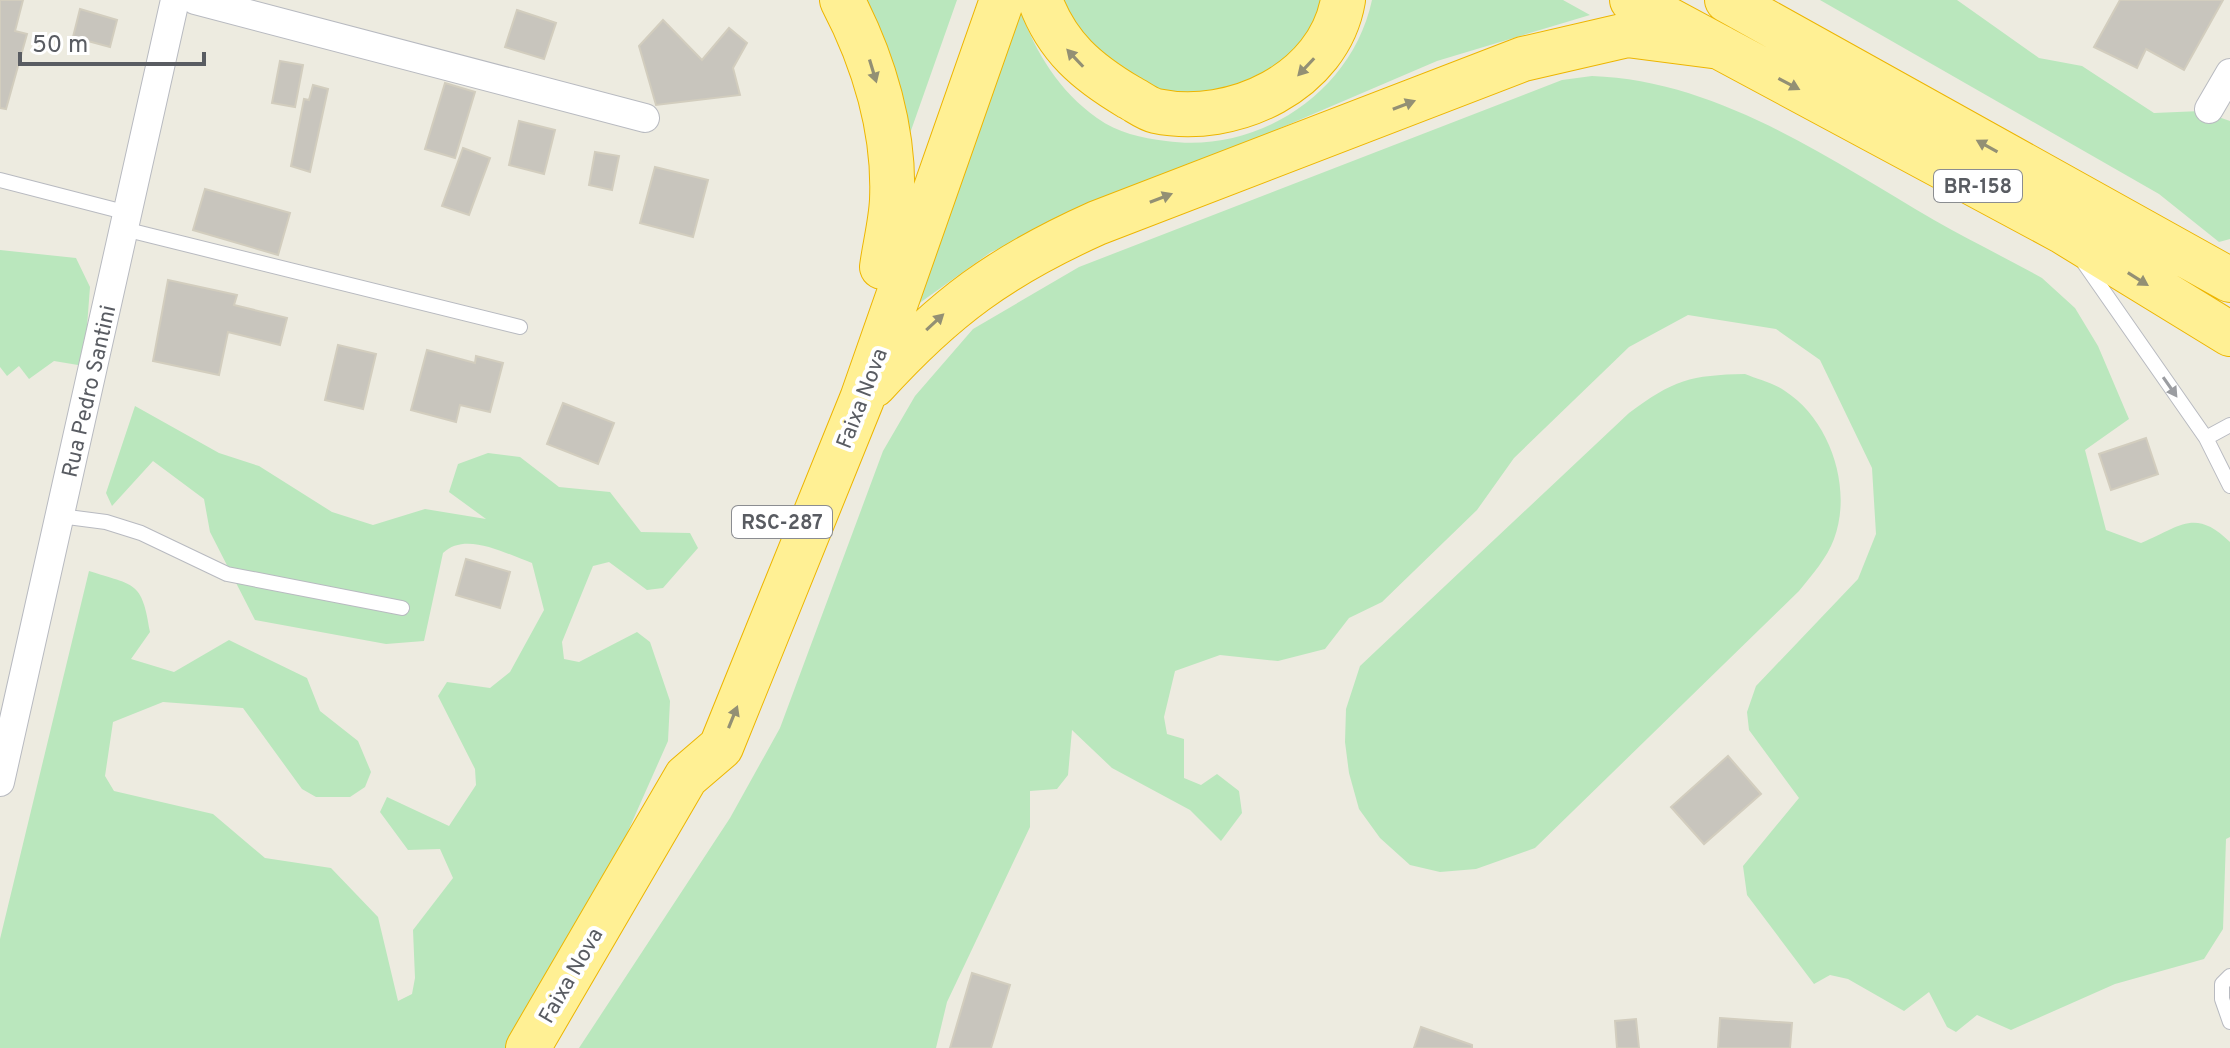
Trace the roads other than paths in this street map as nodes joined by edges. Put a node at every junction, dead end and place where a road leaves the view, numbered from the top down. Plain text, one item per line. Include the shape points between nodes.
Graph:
1 (175, 0) edge
2 (195, 0) edge
3 (842, 0) edge
4 (977, 0) edge
5 (1002, 0) edge
6 (1040, 0) edge
7 (1343, 0) edge
8 (1632, 0) edge
9 (1727, 0) edge
10 (1780, 0) edge
11 (1720, 47) junction
12 (1816, 49) junction
13 (2230, 73) edge
14 (2209, 109) dead end
15 (645, 118) dead end
16 (0, 180) edge
17 (126, 221) junction
18 (2062, 231) junction
19 (882, 267) junction
20 (2230, 280) edge
21 (520, 327) dead end
22 (2230, 334) edge
23 (862, 399) junction
24 (2230, 425) edge
25 (2206, 438) junction
26 (2230, 486) edge
27 (60, 516) junction
28 (402, 608) dead end
29 (8, 714) edge
30 (686, 777) junction
31 (0, 782) edge
32 (2230, 976) edge
33 (2230, 1022) edge
34 (528, 1048) edge

1 - 17 street, Rua Pedro Santini
2 - 15 street
3 -> 19 highway via 882,101 892,200
4 - 19 highway, Faixa Nova / RSC-287
5 - 23 highway, Faixa Nova / RSC-287
7 -> 6 highway via 1325,44 1305,71 1283,88 1228,108 1181,113 1153,111 1086,71 1059,41
8 - 11 highway, BR-158
9 - 12 highway, BR-158
10 - 12 highway
11 -> 18 highway, BR-158
23 -> 11 highway via 969,293 1034,251 1097,223 1523,59 1627,35
20 -> 12 highway, BR-158
13 - 14 street
16 - 17 lane
17 - 21 lane
17 - 27 street, Rua Pedro Santini
18 -> 22 highway, BR-158
18 -> 25 lane
19 - 30 highway, Faixa Nova / RSC-287 via 693,740
30 -> 23 highway, Faixa Nova / RSC-287 via 721,747
24 - 25 lane
25 - 26 lane
27 - 28 lane via 141,533 227,574
27 - 29 street, Rua Pedro Santini
29 - 31 street, Rua Pedro Santini
30 - 34 highway, Faixa Nova / RSC-287
32 - 33 lane via 2222,984

